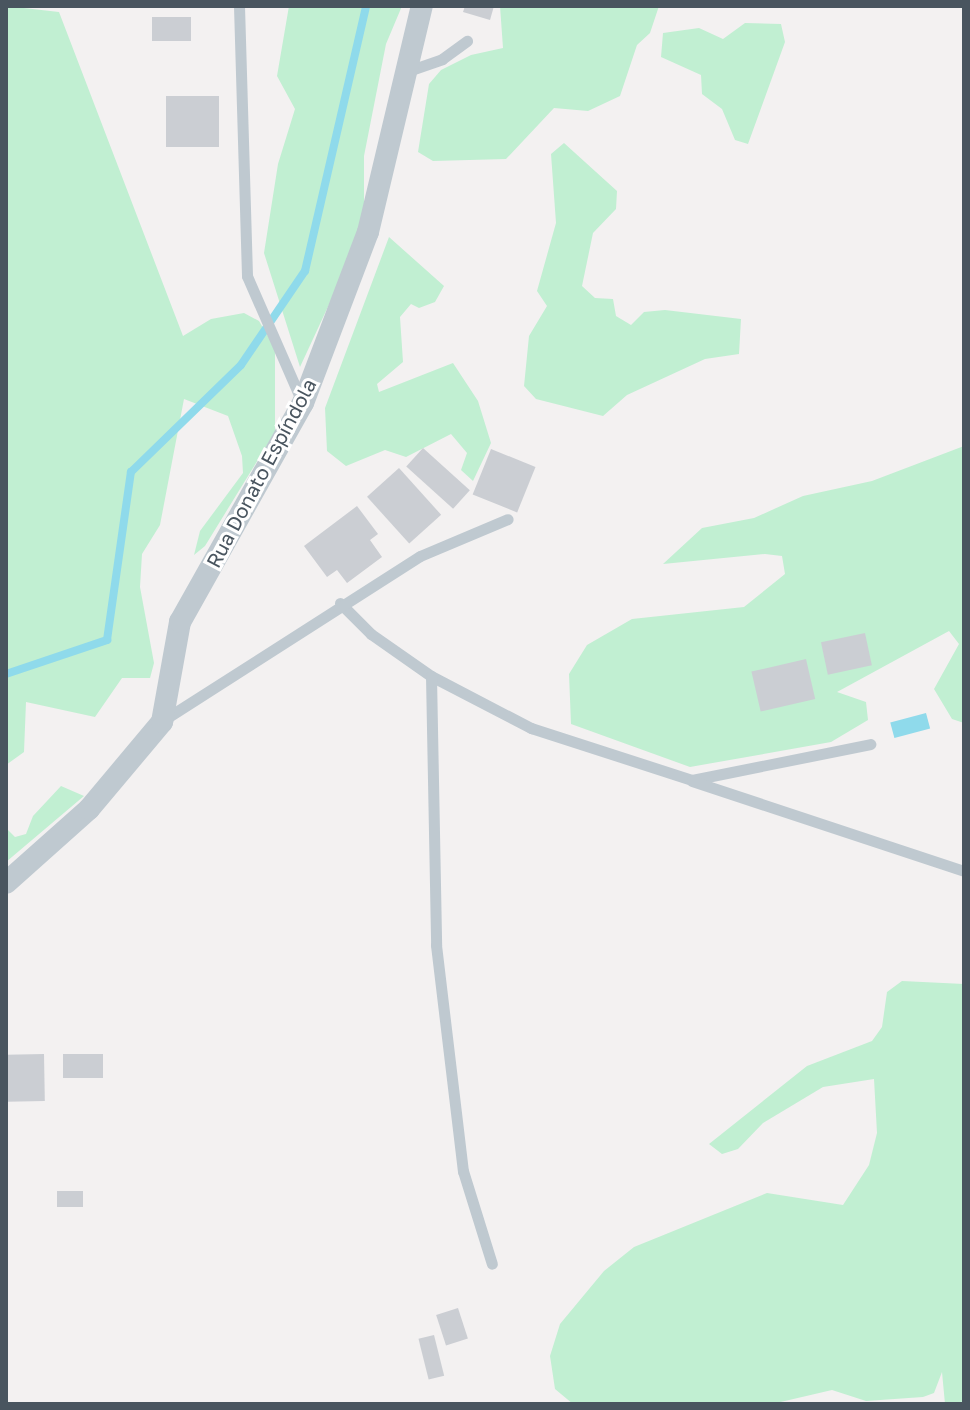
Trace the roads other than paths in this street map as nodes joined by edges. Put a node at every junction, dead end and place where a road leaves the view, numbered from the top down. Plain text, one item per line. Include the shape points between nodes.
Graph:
1 (239, 6) edge
2 (422, 6) edge
3 (467, 41) dead end
4 (407, 71) junction
5 (303, 403) junction
6 (508, 519) dead end
7 (340, 603) junction
8 (431, 676) junction
9 (162, 722) junction
10 (870, 744) dead end
11 (692, 780) junction
12 (964, 871) edge
13 (6, 883) edge
14 (492, 1264) dead end

1 - 5 lane via 247,276
2 - 4 street, Rua Donato Espíndola
3 - 4 lane via 442,59
4 - 5 street, Rua Donato Espíndola via 368,232
5 - 9 street, Rua Donato Espíndola via 180,622
6 - 7 lane via 420,556
7 - 8 lane via 371,634
7 - 9 lane
8 - 11 lane via 531,728
8 - 14 lane via 436,945 463,1171
9 - 13 street, Rua Donato Espíndola via 89,809
10 - 11 lane
11 - 12 lane

